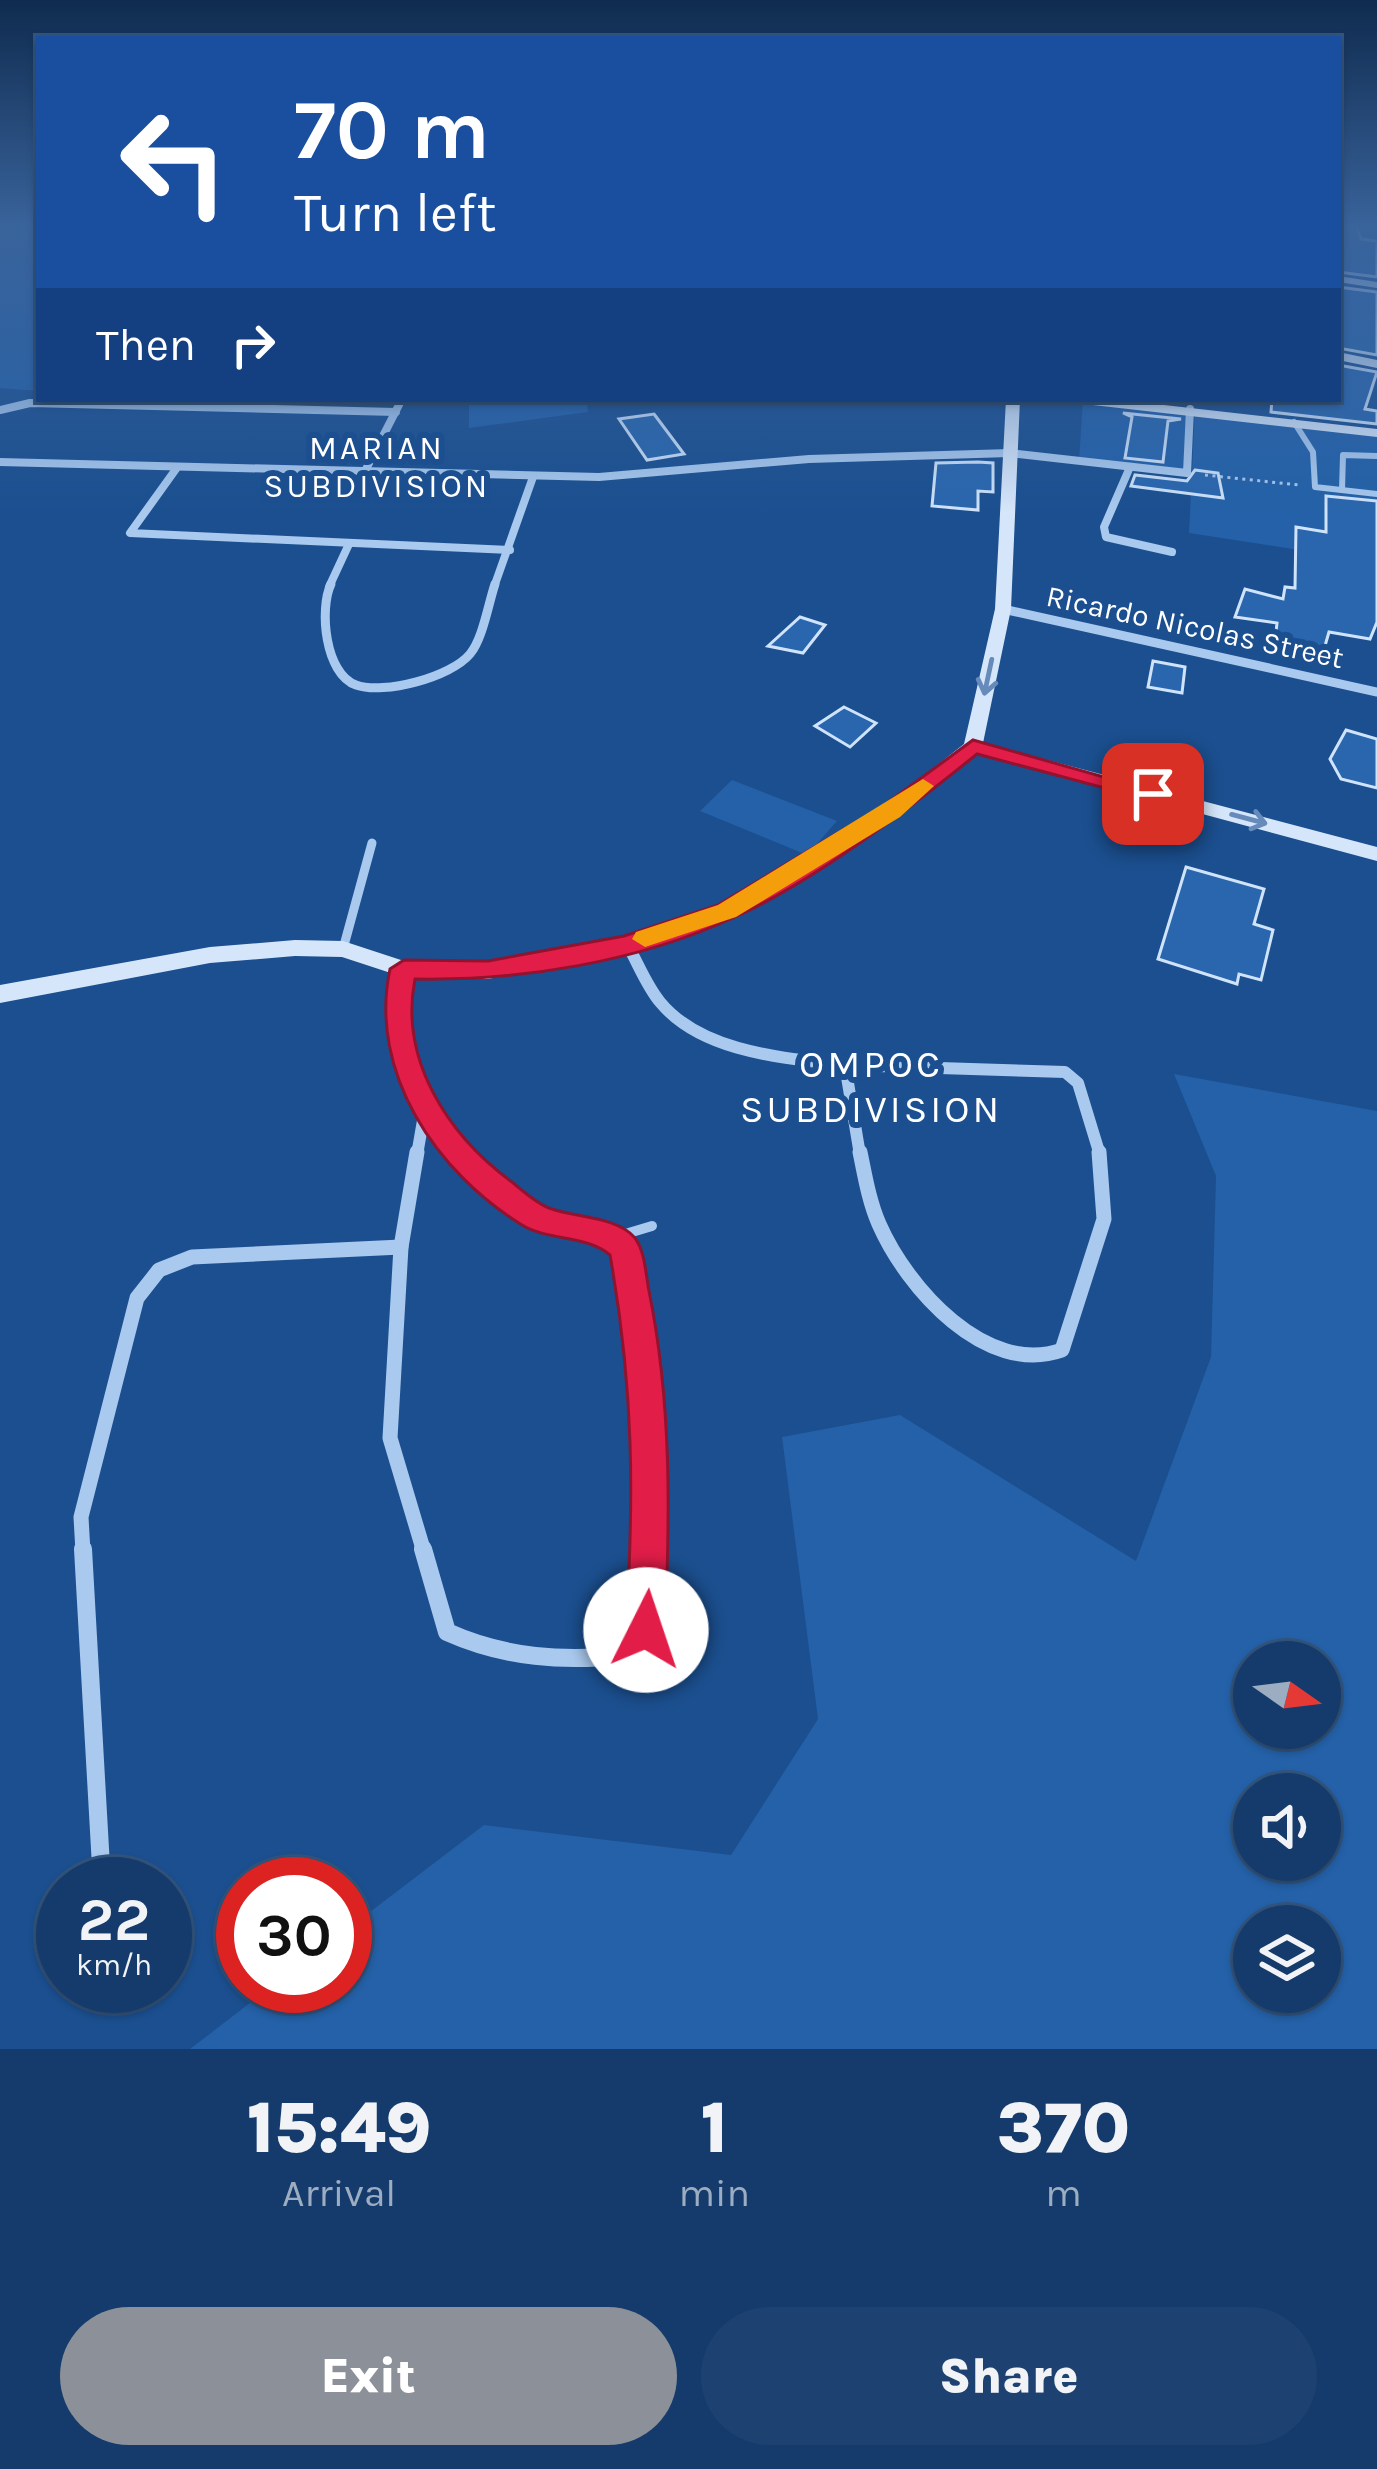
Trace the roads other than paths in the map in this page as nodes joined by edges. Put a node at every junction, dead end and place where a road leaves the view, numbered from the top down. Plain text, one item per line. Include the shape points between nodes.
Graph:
1 (1341, 356) edge
2 (1376, 362) edge
3 (401, 402) edge
4 (1013, 402) edge
5 (1110, 402) edge
6 (1278, 402) edge
7 (1190, 409) junction
8 (0, 410) edge
9 (396, 412) junction
10 (1294, 422) junction
11 (1377, 433) edge
12 (1010, 453) junction
13 (1377, 457) edge
14 (0, 462) edge
15 (1130, 467) junction
16 (176, 469) junction
17 (364, 473) junction
18 (533, 477) junction
19 (1342, 490) junction
20 (1377, 494) edge
21 (349, 544) junction
22 (510, 550) junction
23 (1172, 552) dead end
24 (1003, 609) junction
25 (1377, 692) edge
26 (973, 746) junction
27 (373, 843) dead end
28 (1377, 854) edge
29 (627, 944) junction
30 (343, 950) junction
31 (404, 969) junction
32 (0, 994) edge
33 (845, 1063) junction
34 (425, 1107) junction
35 (652, 1226) dead end
36 (612, 1238) junction
37 (401, 1246) junction
38 (100, 1857) edge

1 - 2 street
3 - 9 street
4 - 12 street
5 - 7 street
6 - 10 street
7 - 10 street
7 - 15 street via 1187,473
8 - 9 street via 29,403
9 - 17 street
10 - 11 street
10 - 19 lane via 1313,452 1315,487
12 - 15 street
12 - 18 street
12 - 24 street
13 - 19 lane via 1343,455
14 - 16 street
15 - 23 street via 1106,537
16 - 17 street
16 - 21 street via 130,533
17 - 18 street
18 - 22 street
19 - 20 lane
21 - 22 street
21 - 22 street via 324,599 324,633 356,685 447,672 471,653
24 - 25 street, Ricardo Nicolas Street
24 -> 26 street
26 -> 28 street
26 - 29 street via 892,812 727,911
27 - 30 lane
29 - 31 street via 488,971
29 - 33 street via 665,1008 716,1039 769,1058
30 - 31 street
30 - 32 street via 210,955
31 - 34 street via 396,1029
33 - 33 street via 1045,1067 1078,1083 1100,1144 1104,1219 1062,1350 1038,1359 1004,1354 930,1298 902,1261 873,1213
34 - 36 street via 472,1170 536,1218
34 - 37 street
35 - 36 lane
36 - 37 street via 624,1249 640,1329 653,1476 650,1581 646,1630 628,1654 581,1661 474,1646 448,1632 390,1438
37 - 38 street via 192,1257 169,1262 137,1298 81,1517

